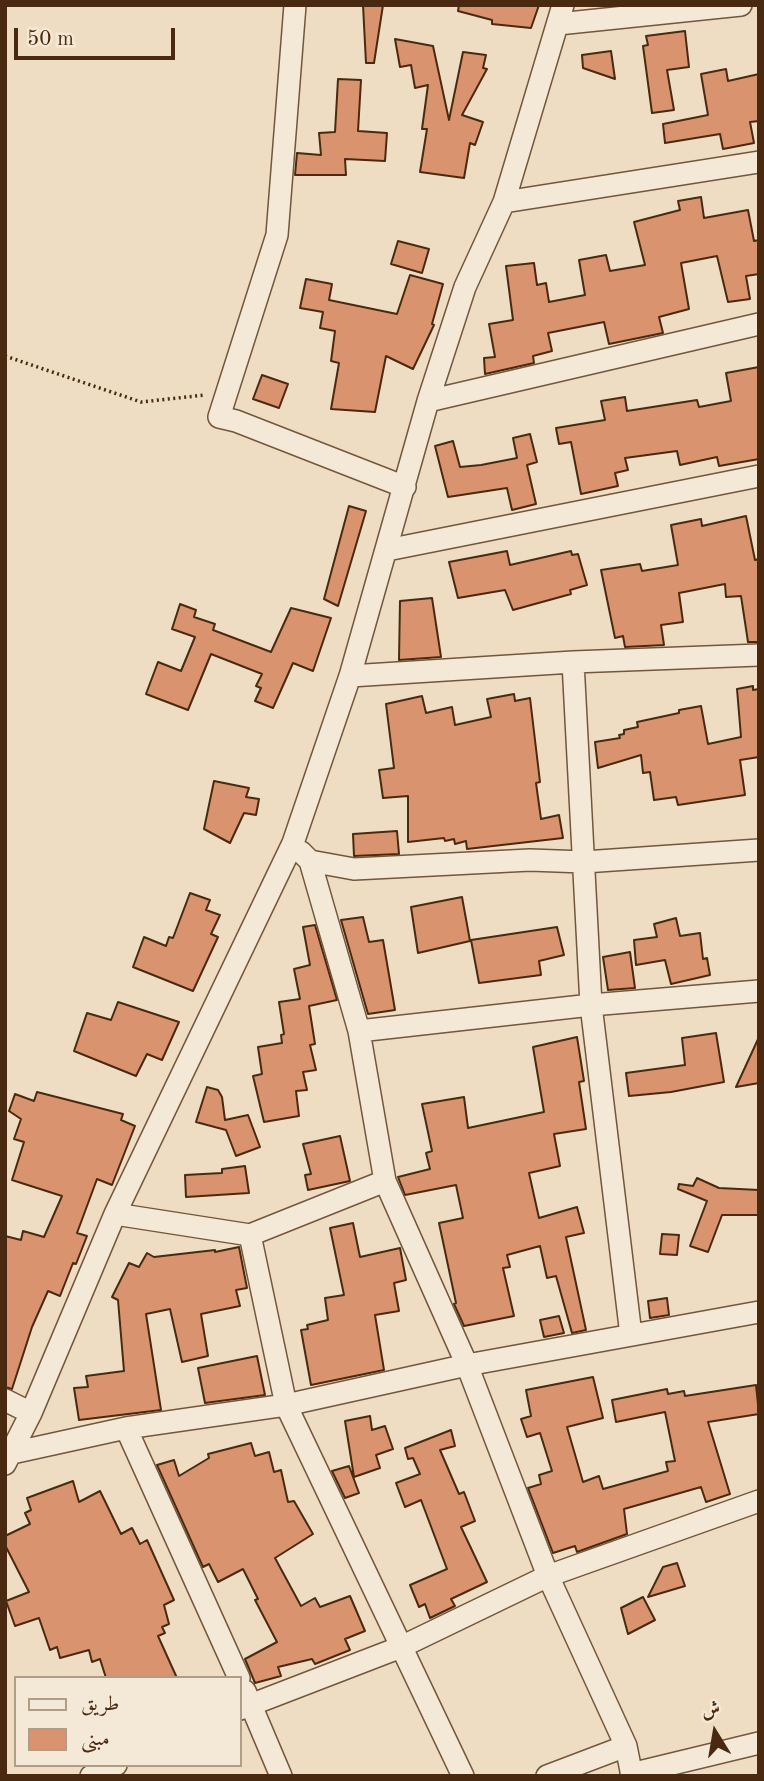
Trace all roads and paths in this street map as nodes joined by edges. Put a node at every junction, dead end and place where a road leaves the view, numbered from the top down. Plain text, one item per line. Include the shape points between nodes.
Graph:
1 (295, 5) edge
2 (741, 5) edge
3 (561, 14) edge
4 (759, 162) edge
5 (504, 202) junction
6 (759, 324) edge
7 (5, 356) edge
8 (228, 393) junction
9 (428, 401) junction
10 (759, 476) edge
11 (405, 486) junction
12 (387, 550) junction
13 (759, 655) edge
14 (573, 662) junction
15 (350, 676) junction
16 (293, 843) junction
17 (759, 850) edge
18 (310, 861) junction
19 (584, 862) junction
20 (759, 991) edge
21 (591, 1005) junction
22 (359, 1031) junction
23 (385, 1181) junction
24 (115, 1214) junction
25 (250, 1235) junction
26 (759, 1312) edge
27 (631, 1335) junction
28 (467, 1366) junction
29 (5, 1400) edge
30 (286, 1405) junction
31 (31, 1413) junction
32 (126, 1428) junction
33 (8, 1458) edge
34 (759, 1501) edge
35 (548, 1576) junction
36 (401, 1647) junction
37 (238, 1676) edge
38 (245, 1706) edge
39 (759, 1742) edge
40 (626, 1746) junction
41 (631, 1775) edge
42 (281, 1776) edge
43 (463, 1776) edge
44 (547, 1776) edge

1 - 8 street via 277,235
2 - 3 street
3 - 5 street
4 - 5 street
5 - 9 street via 465,287
6 - 9 street
7 - 8 path via 141,402
8 - 11 street via 219,417
9 - 11 street
10 - 12 street
11 - 12 street
12 - 15 street
13 - 14 street
14 - 15 street
14 - 19 street
15 - 16 street
16 - 18 street
16 - 24 street
17 - 19 street
18 - 19 street via 354,869 530,860
18 - 22 street
19 - 21 street
20 - 21 street
21 - 22 street
21 - 27 street
22 - 23 street
23 - 25 street
23 - 28 street
24 - 25 street
24 - 31 street
25 - 30 street
26 - 27 street
27 - 28 street
28 - 30 street
28 - 35 street
29 - 31 street
30 - 32 street
30 - 36 street
31 - 33 street
32 - 33 street
32 - 37 street
34 - 35 street
35 - 36 street
35 - 40 street
36 - 38 street
36 - 43 street
38 - 42 street
39 - 41 street
40 - 41 street
40 - 44 street

